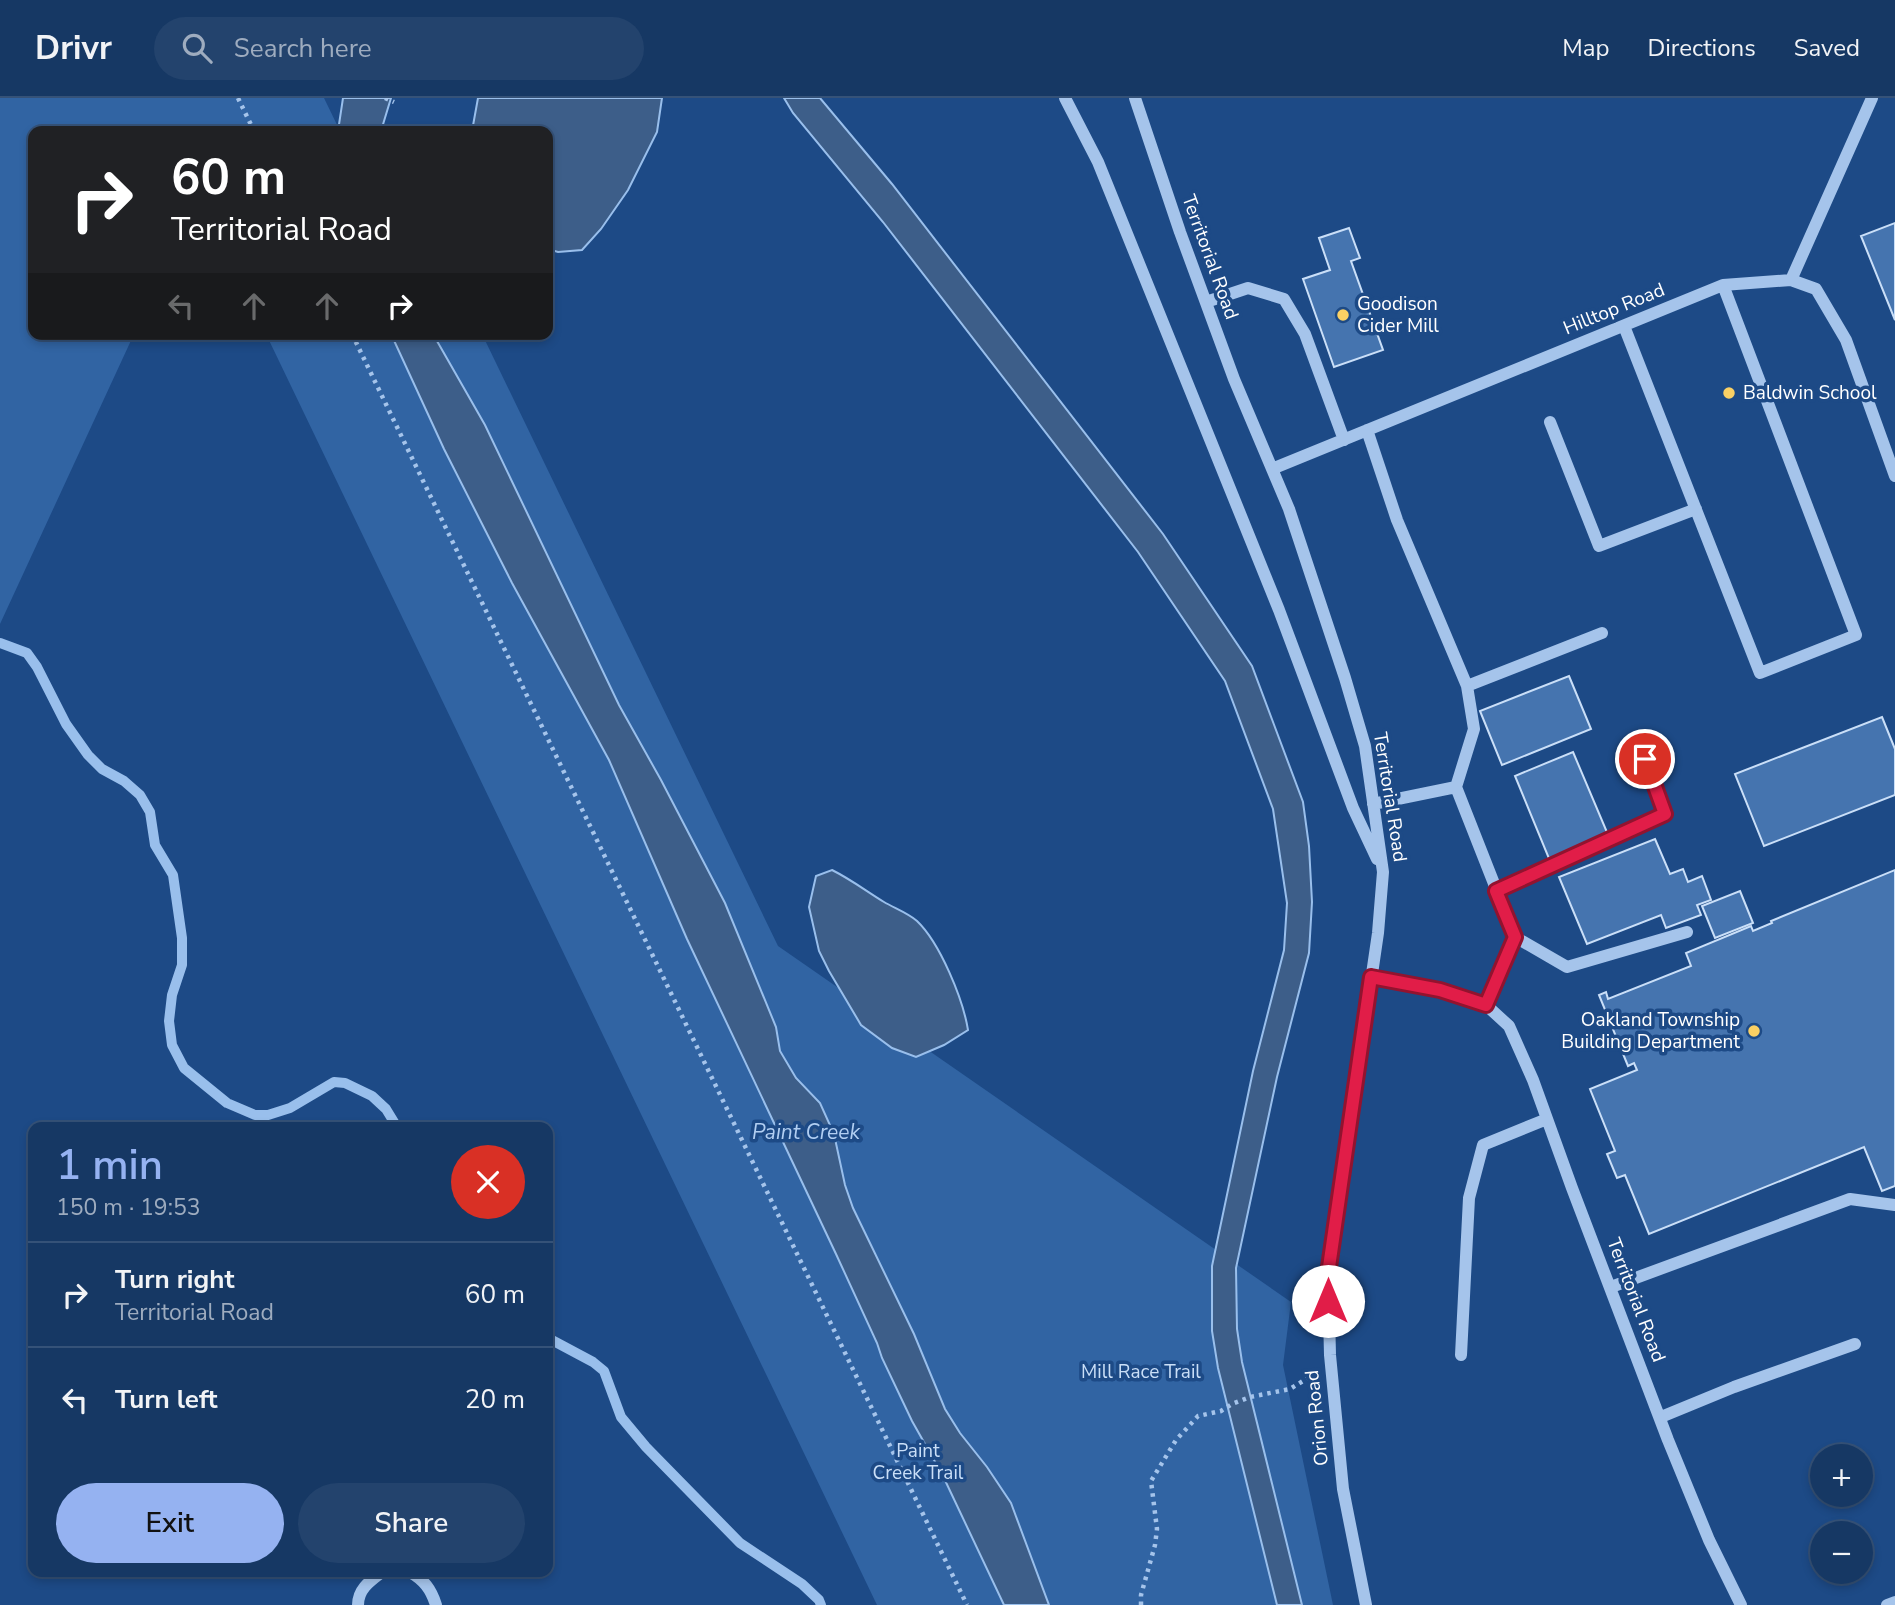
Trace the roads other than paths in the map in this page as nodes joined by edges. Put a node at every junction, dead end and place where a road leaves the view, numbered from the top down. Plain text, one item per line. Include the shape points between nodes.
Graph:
1 (1065, 98) edge
2 (1135, 98) edge
3 (1872, 98) edge
4 (1791, 280) junction
5 (1723, 285) junction
6 (1206, 302) junction
7 (1624, 326) junction
8 (1549, 422) dead end
9 (1367, 430) junction
10 (1344, 440) junction
11 (1272, 469) junction
12 (1895, 476) edge
13 (1696, 509) junction
14 (1602, 633) dead end
15 (1466, 686) junction
16 (1645, 759) dead end
17 (1456, 787) junction
18 (1373, 804) junction
19 (1383, 872) junction
20 (1496, 891) junction
21 (1687, 932) dead end
22 (1515, 937) junction
23 (1371, 977) junction
24 (1486, 1005) junction
25 (1547, 1119) junction
26 (1895, 1205) edge
27 (1611, 1287) junction
28 (1855, 1344) dead end
29 (1461, 1355) dead end
30 (1661, 1417) junction
31 (376, 1577) edge
32 (420, 1577) edge
33 (1895, 1602) edge
34 (358, 1605) edge
35 (436, 1605) edge
36 (1366, 1605) edge
37 (1741, 1605) edge
38 (1887, 1605) edge

1 - 19 street via 1098,162 1250,537 1353,808
2 - 6 street, Territorial Road
3 - 4 street
4 - 5 street, Hilltop Road
4 - 12 street via 1816,289 1846,340
5 - 7 street, Hilltop Road
5 - 13 street via 1856,635 1760,673
6 - 10 street via 1248,288 1284,299 1306,334
6 - 11 street, Territorial Road
7 - 9 street, Hilltop Road
7 - 13 street
8 - 13 street via 1599,546
9 - 10 street, Hilltop Road
9 - 15 street via 1397,520
10 - 11 street, Hilltop Road
11 - 18 street, Territorial Road via 1345,678 1365,746
14 - 15 street
15 - 17 street via 1474,729
16 - 20 street via 1665,814
17 - 18 street
17 - 20 street
18 - 19 street, Territorial Road
19 - 23 street, Territorial Road
20 - 22 street
21 - 22 street via 1567,967
22 - 24 street
23 - 24 street, Territorial Road via 1440,990
23 - 36 street, Orion Road via 1328,1274 1331,1369 1343,1489
24 - 25 street, Territorial Road via 1508,1026
25 - 27 street, Territorial Road
25 - 29 street via 1483,1145 1469,1198
26 - 27 street via 1850,1199
27 - 30 street, Territorial Road
28 - 30 street
30 - 37 street, Territorial Road via 1709,1540
31 - 34 street via 364,1587
32 - 35 street
33 - 38 street

